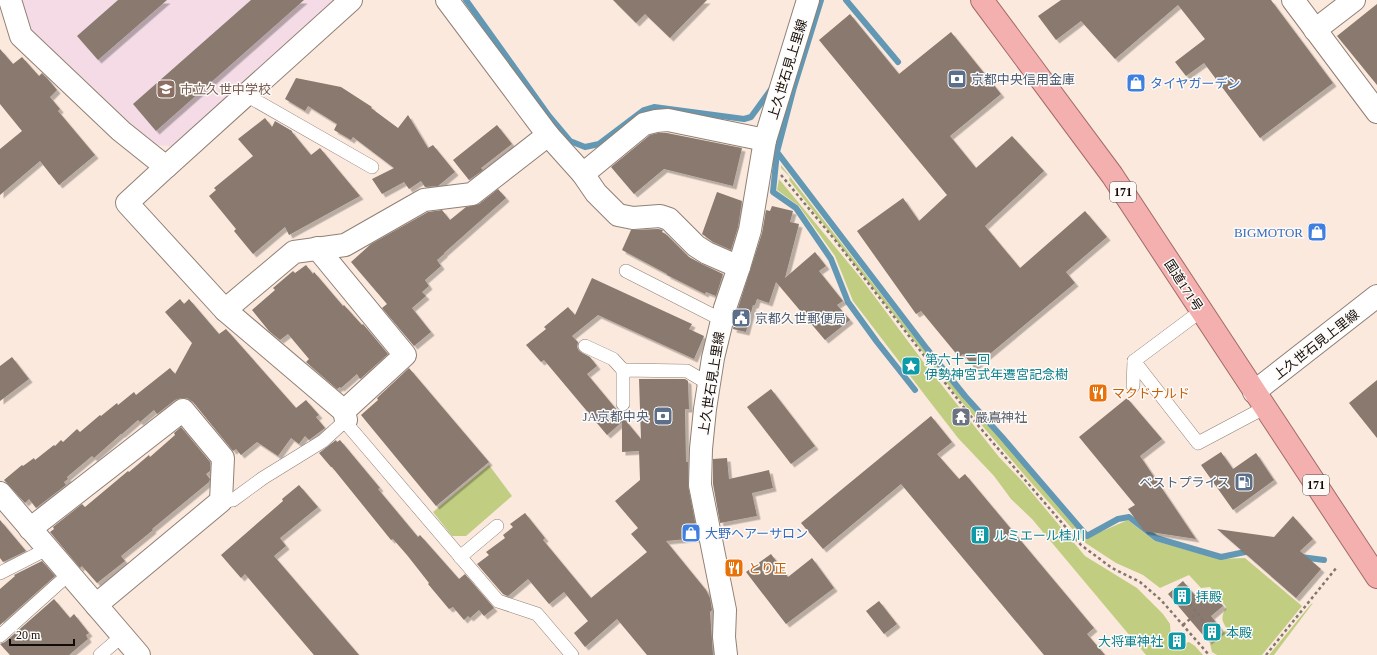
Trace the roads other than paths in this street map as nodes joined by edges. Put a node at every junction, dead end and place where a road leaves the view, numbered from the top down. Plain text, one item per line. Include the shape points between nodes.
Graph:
1 (10, 0) edge
2 (351, 0) edge
3 (448, 0) edge
4 (808, 0) edge
5 (1292, 0) edge
6 (1354, 0) edge
7 (984, 1) edge
8 (1315, 30) junction
9 (246, 95) junction
10 (1377, 112) edge
11 (548, 135) junction
12 (765, 140) junction
13 (372, 167) dead end
14 (166, 168) junction
15 (582, 174) junction
16 (317, 248) junction
17 (739, 267) junction
18 (626, 271) dead end
19 (1377, 296) edge
20 (225, 310) junction
21 (1201, 311) junction
22 (722, 320) junction
23 (585, 346) dead end
24 (1134, 361) junction
25 (623, 370) junction
26 (709, 384) junction
27 (1132, 386) dead end
28 (1259, 400) junction
29 (623, 404) dead end
30 (345, 415) junction
31 (0, 494) edge
32 (221, 501) junction
33 (497, 526) dead end
34 (30, 528) junction
35 (47, 549) junction
36 (460, 557) junction
37 (0, 573) edge
38 (69, 574) junction
39 (1377, 577) edge
40 (96, 604) junction
41 (0, 636) edge
42 (122, 636) junction
43 (100, 655) edge
44 (139, 655) edge
45 (572, 655) edge
46 (726, 655) edge

1 - 14 street via 21,36 121,131
2 - 9 street
3 - 11 street
4 - 12 street, 上久世石見上里線
5 - 8 street
6 - 8 street
7 - 21 highway, 国道171号 / 171 via 1112,175
8 - 10 street
9 - 13 lane
9 - 14 street
11 - 15 street
11 - 16 street via 472,194 424,200 345,245
12 - 15 street via 668,120 656,121 644,124
12 - 17 street, 上久世石見上里線 via 750,230
14 - 20 street via 127,203
15 - 17 street via 596,193 618,215 633,218 660,216 669,219 696,246
16 - 20 street via 294,252
16 - 30 street via 405,355
17 - 22 street, 上久世石見上里線
18 - 22 lane
19 - 28 street, 上久世石見上里線
20 - 30 street
21 - 24 lane
21 - 28 highway, 国道171号 / 171
22 - 26 street, 上久世石見上里線
23 - 25 lane via 613,359
24 - 27 lane
24 - 28 lane via 1198,443
25 - 26 lane via 687,371
25 - 29 lane
26 - 46 street, 上久世石見上里線 via 701,449 700,485 725,610
28 - 39 highway, 国道171号 / 171
30 - 32 lane via 323,441 233,500
30 - 36 lane via 346,423
31 - 34 street
32 - 34 street via 223,458 183,410
32 - 40 street
33 - 36 lane
34 - 35 street
35 - 37 lane
35 - 38 street
36 - 45 lane via 498,601 537,614
38 - 40 street
38 - 41 lane
40 - 42 street
42 - 43 lane
42 - 44 street

